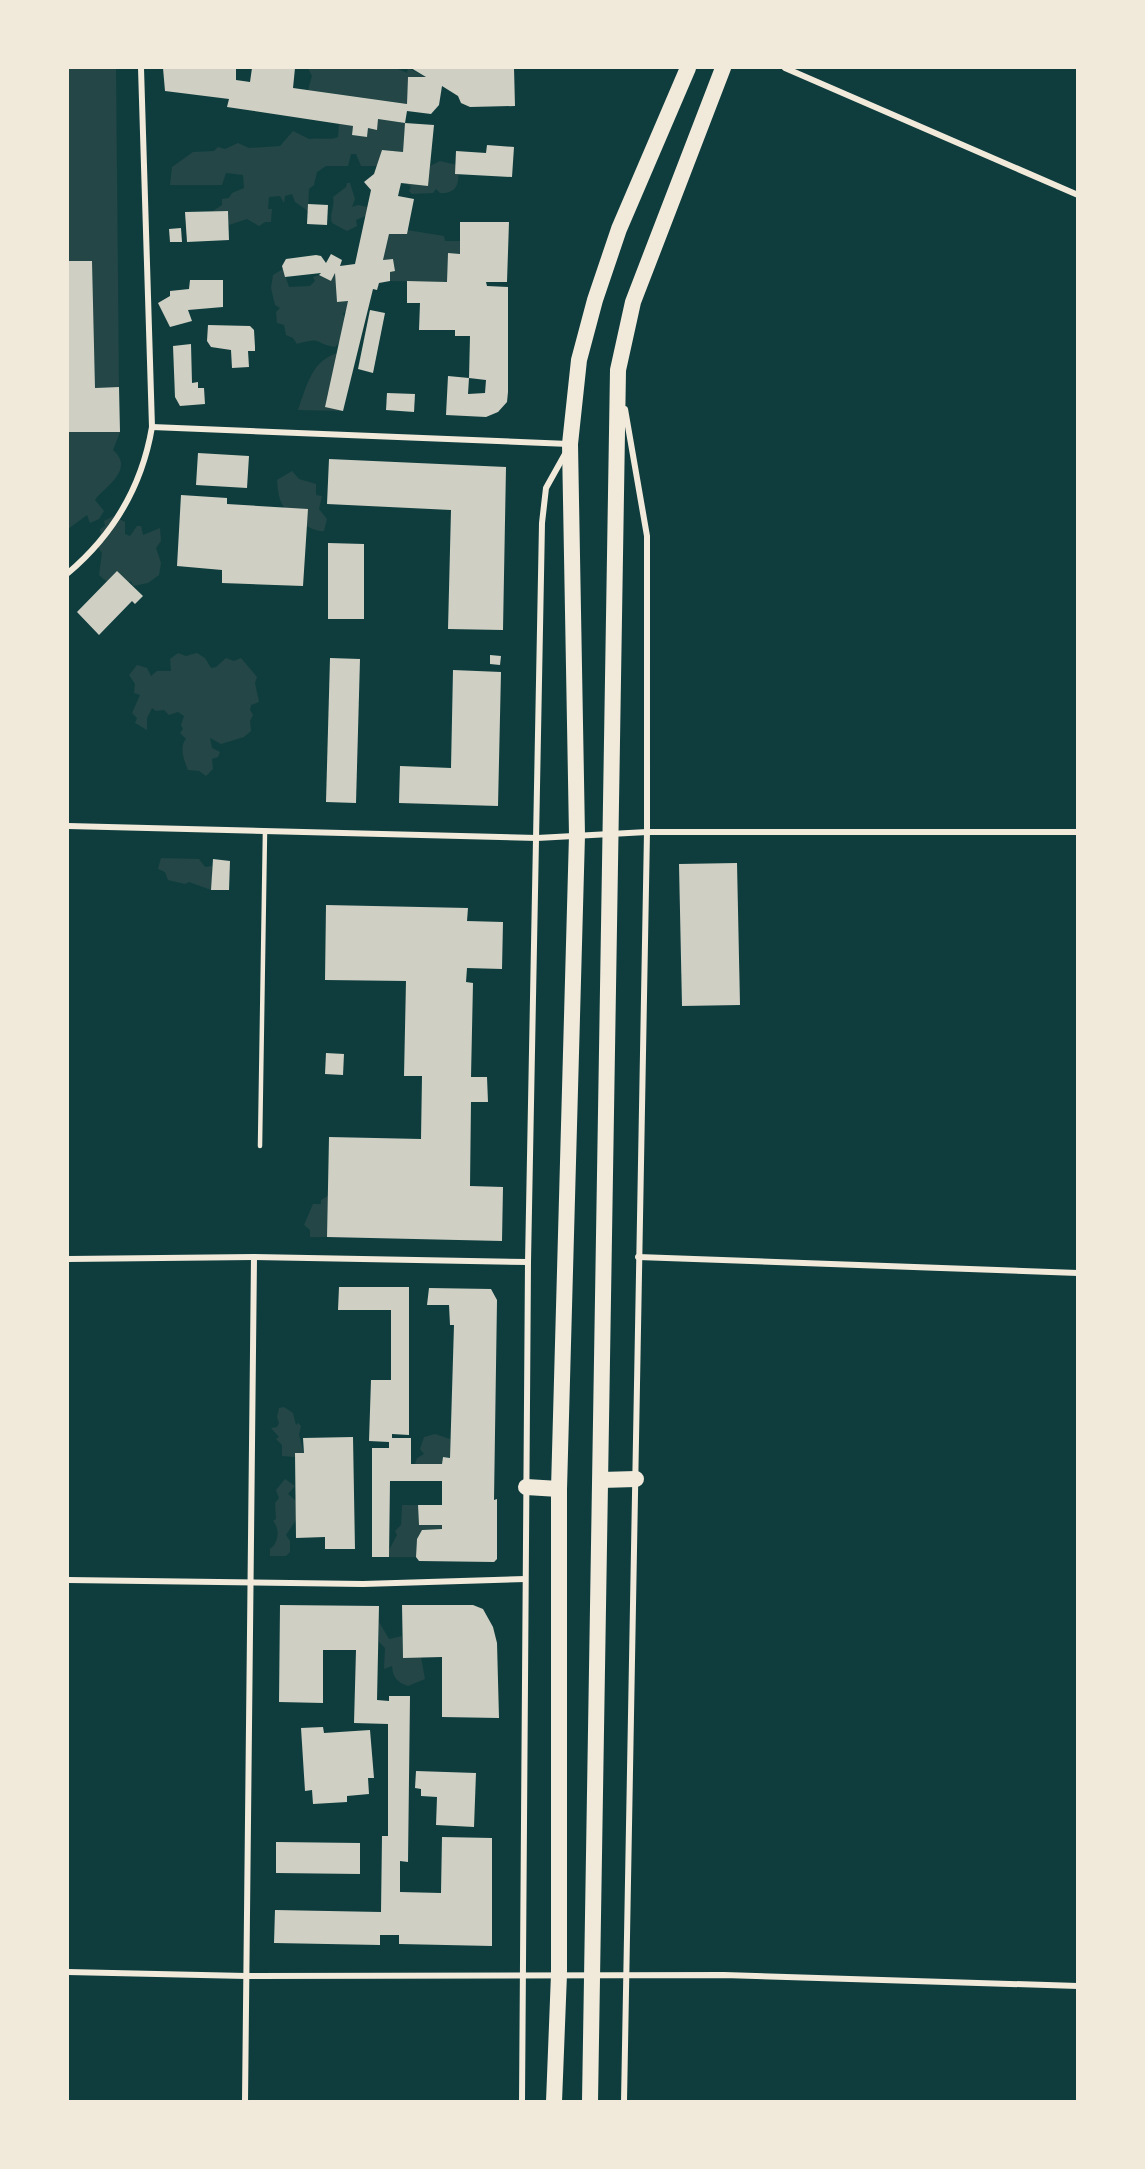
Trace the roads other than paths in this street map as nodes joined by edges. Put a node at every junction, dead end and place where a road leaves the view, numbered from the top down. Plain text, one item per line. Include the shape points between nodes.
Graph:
1 (141, 68) edge
2 (688, 68) edge
3 (723, 68) edge
4 (785, 68) edge
5 (1077, 195) edge
6 (618, 370) junction
7 (152, 427) junction
8 (570, 444) junction
9 (68, 573) edge
10 (68, 826) edge
11 (265, 831) junction
12 (647, 832) junction
13 (1077, 832) edge
14 (611, 834) junction
15 (577, 835) junction
16 (537, 838) junction
17 (260, 1146) dead end
18 (254, 1257) junction
19 (638, 1257) junction
20 (68, 1259) edge
21 (528, 1262) junction
22 (1077, 1273) edge
23 (636, 1479) junction
24 (601, 1480) junction
25 (526, 1487) junction
26 (559, 1489) junction
27 (525, 1579) junction
28 (68, 1580) edge
29 (251, 1583) junction
30 (68, 1972) edge
31 (559, 1974) junction
32 (524, 1975) junction
33 (246, 1976) junction
34 (593, 1976) junction
35 (627, 1976) junction
36 (1077, 1986) edge
37 (244, 2102) edge
38 (522, 2102) edge
39 (554, 2102) edge
40 (590, 2102) edge
41 (624, 2102) edge

1 - 7 street
2 - 8 highway via 619,229 595,300 579,360
3 - 6 highway via 633,302
4 - 5 street
6 - 12 street via 646,536
6 - 14 highway
7 - 8 street
7 - 9 street via 147,458 135,489 92,553
8 - 15 highway
8 - 16 street via 546,488 542,523
10 - 11 street
11 - 16 street
11 - 17 lane
12 - 13 street
12 - 14 street
12 - 19 street
14 - 15 street
14 - 24 highway
15 - 16 street
15 - 26 highway
16 - 21 street
18 - 20 street
18 - 21 street
18 - 29 street
19 - 22 street
19 - 23 street
21 - 25 street
23 - 24 highway
23 - 35 street
24 - 34 highway
25 - 26 highway
25 - 27 street
26 - 31 highway
27 - 29 street
27 - 32 street
28 - 29 street
29 - 33 street
30 - 33 street
31 - 32 street
31 - 34 street
31 - 39 highway
32 - 33 street
32 - 38 street
33 - 37 street
34 - 35 street
34 - 40 highway
35 - 36 street
35 - 41 street

